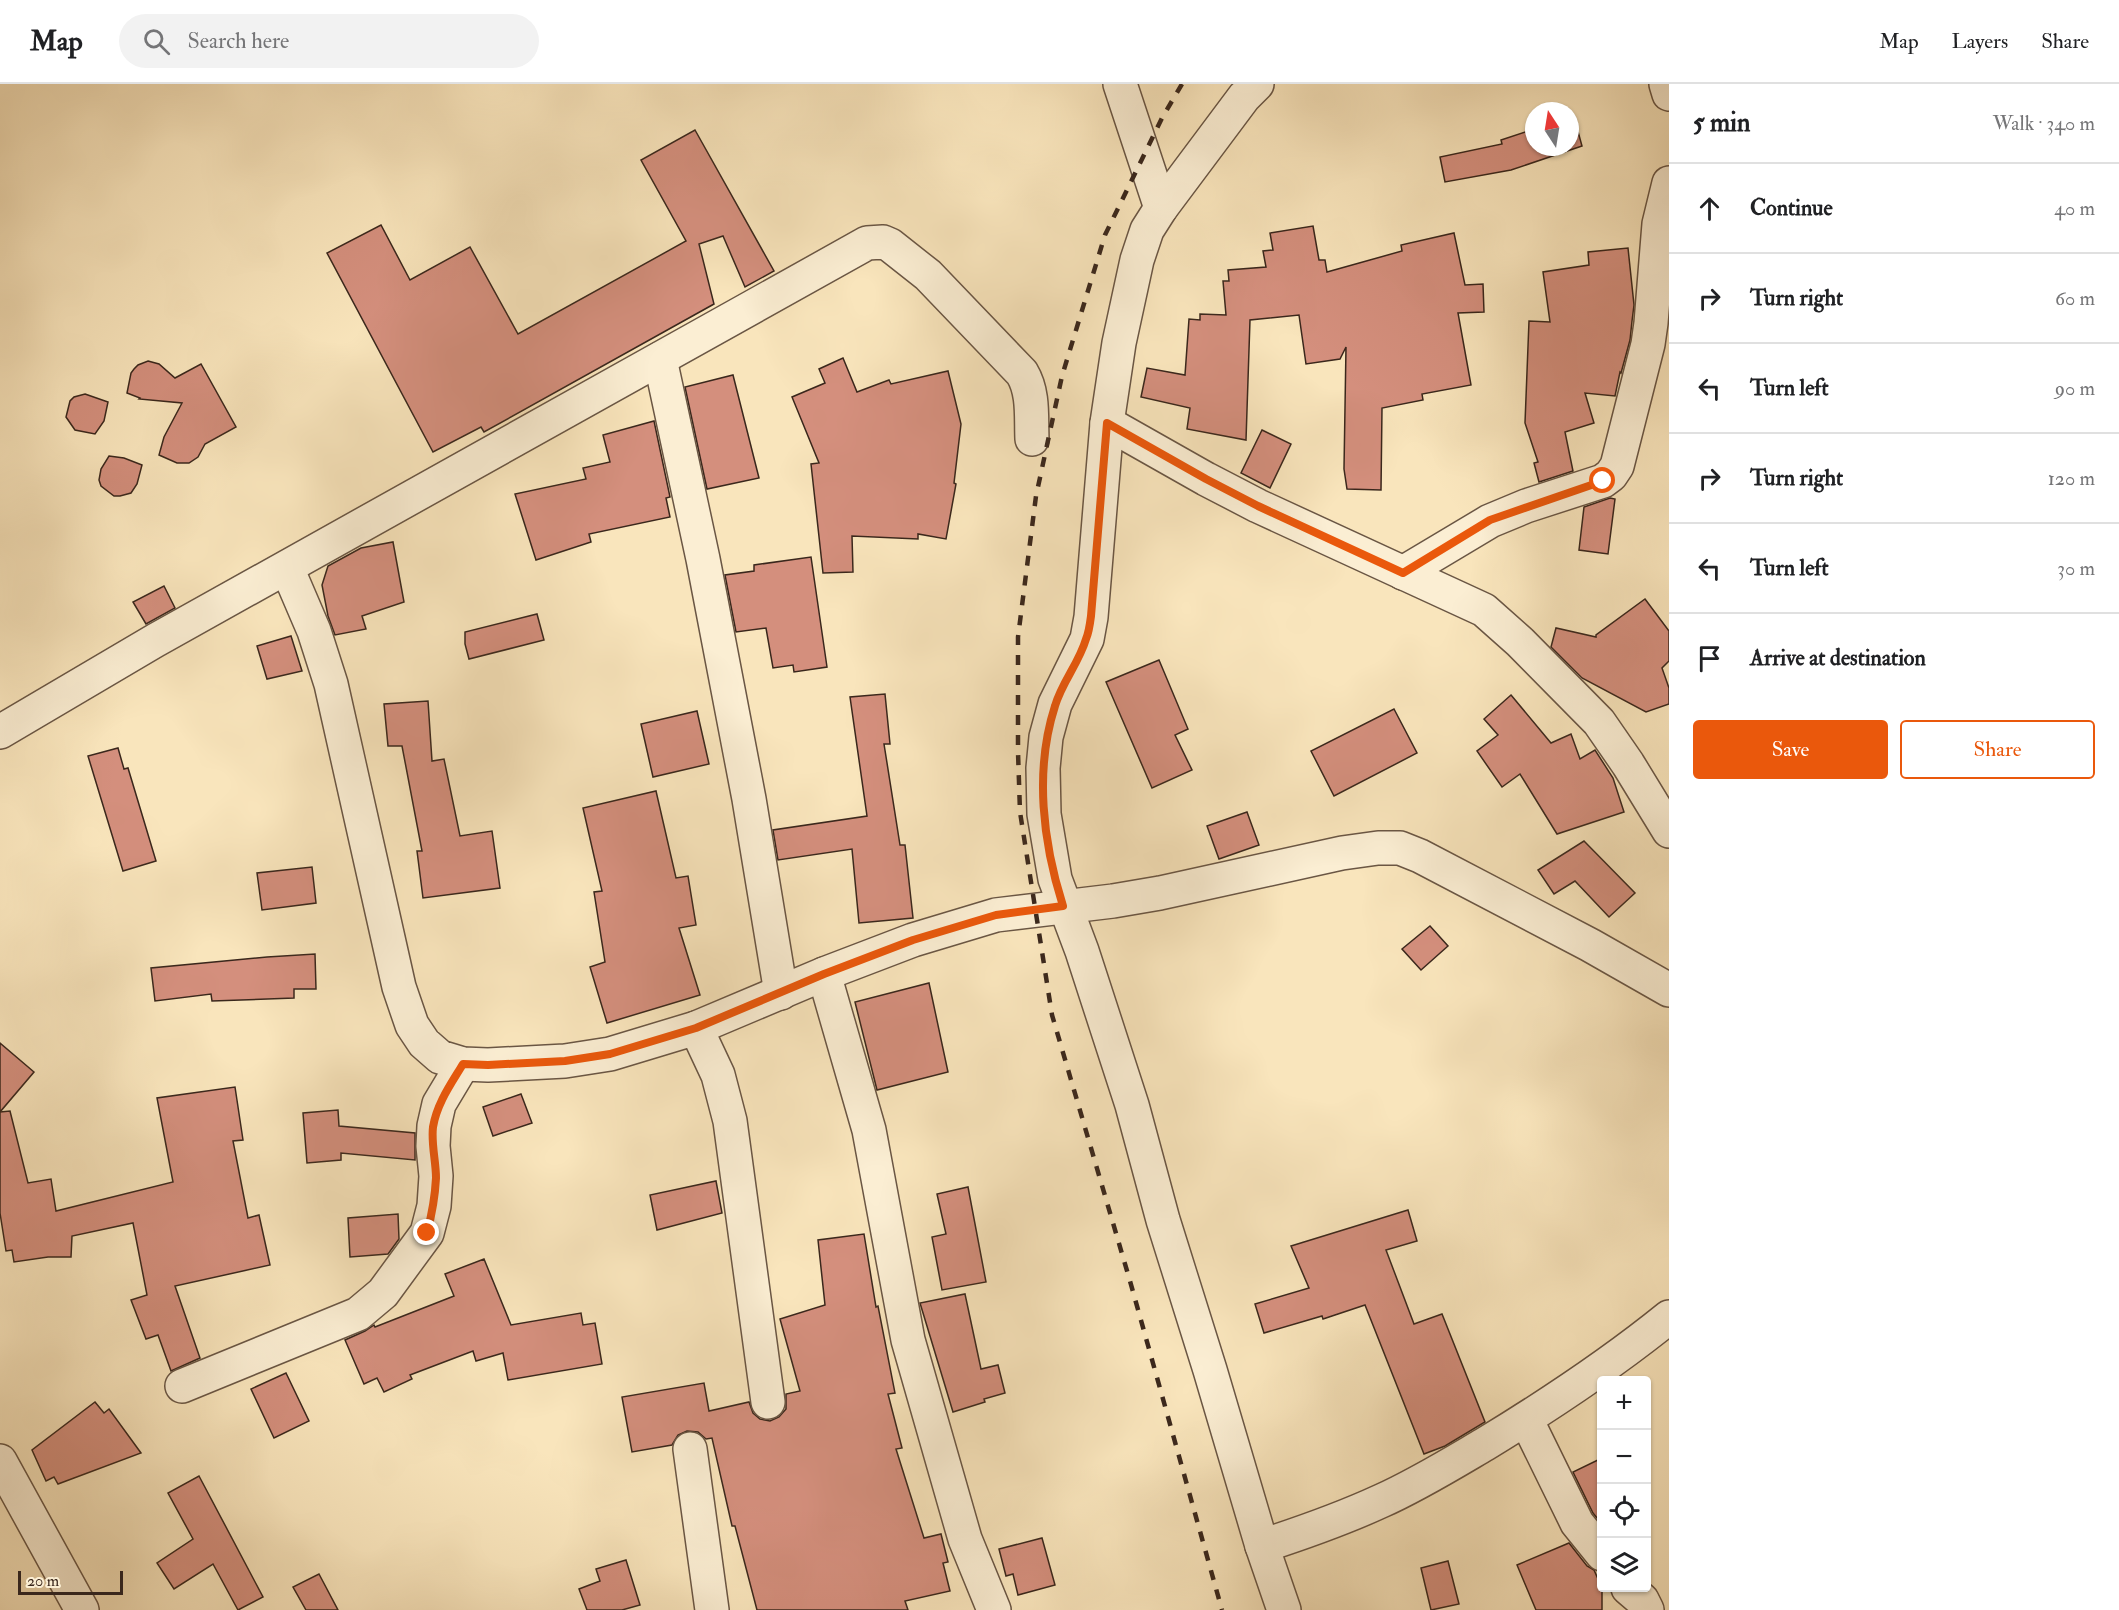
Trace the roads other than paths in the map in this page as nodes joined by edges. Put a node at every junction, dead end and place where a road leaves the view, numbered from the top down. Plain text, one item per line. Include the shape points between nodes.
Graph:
1 (1120, 84) edge
2 (1257, 84) edge
3 (1666, 84) edge
4 (1669, 94) edge
5 (1669, 183) edge
6 (1161, 208) junction
7 (660, 360) junction
8 (1107, 423) junction
9 (1032, 439) dead end
10 (287, 568) junction
11 (1403, 573) junction
12 (0, 732) edge
13 (1669, 831) edge
14 (1063, 906) junction
15 (824, 974) junction
16 (1669, 990) edge
17 (781, 993) junction
18 (696, 1028) junction
19 (463, 1064) junction
20 (1669, 1317) edge
21 (182, 1386) dead end
22 (768, 1402) dead end
23 (1526, 1419) junction
24 (690, 1449) dead end
25 (0, 1461) edge
26 (1262, 1546) junction
27 (1597, 1548) edge
28 (1633, 1592) edge
29 (82, 1610) edge
30 (712, 1610) edge
31 (994, 1610) edge
32 (1284, 1610) edge
33 (1647, 1610) edge

1 - 6 street
2 - 6 street
3 - 4 street
5 - 11 street via 1659,224 1648,344 1617,466 1611,475 1490,520
6 - 8 street via 1147,230 1137,260
7 - 9 street via 867,243 883,242 928,275 1022,373 1031,395
7 - 10 street
7 - 17 street via 749,799
8 - 11 street via 1258,506
8 - 14 street via 1087,639 1055,704 1043,768 1044,814
10 - 12 street
10 - 19 street via 331,684 405,1006 424,1044 440,1057
11 - 13 street via 1484,610 1520,642 1599,723
14 - 15 street via 996,915 913,940
14 - 16 street via 1161,894 1342,853 1400,848
14 - 26 street via 1082,951 1132,1105 1162,1220
15 - 17 street
15 - 31 street via 869,1130 908,1340 965,1539
17 - 18 street
18 - 19 street via 599,1056
18 - 22 street via 718,1075 730,1121
19 - 21 street via 439,1104 434,1126 436,1176 427,1233 383,1293 358,1314
20 - 23 street via 1627,1351
23 - 26 street via 1382,1500 1320,1527
23 - 27 street via 1577,1523
24 - 30 street
25 - 29 street
26 - 32 street
28 - 33 street

